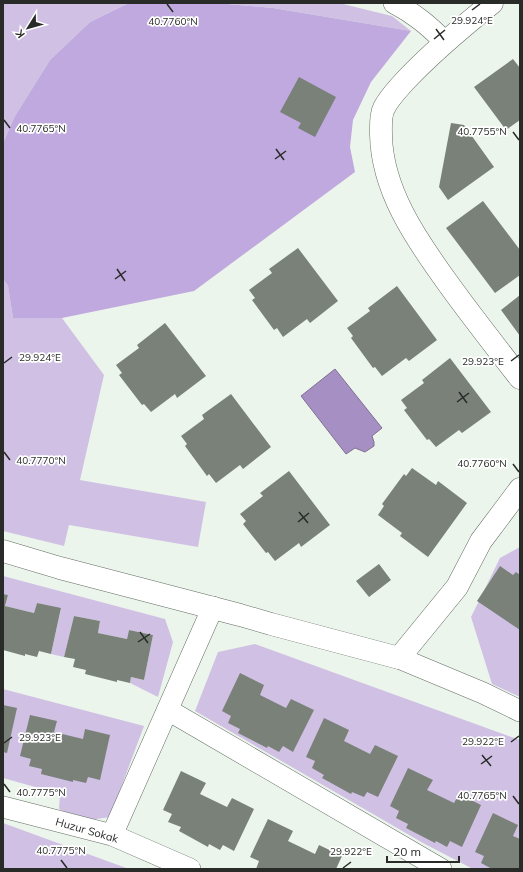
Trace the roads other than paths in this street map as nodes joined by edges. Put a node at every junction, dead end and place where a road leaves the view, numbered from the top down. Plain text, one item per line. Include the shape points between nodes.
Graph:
1 (394, 3) edge
2 (492, 3) edge
3 (445, 42) junction
4 (520, 378) edge
5 (517, 495) edge
6 (3, 551) edge
7 (213, 607) junction
8 (400, 658) junction
9 (168, 710) junction
10 (520, 711) edge
11 (3, 807) edge
12 (112, 835) junction
13 (190, 869) edge
14 (441, 869) edge

1 - 3 street via 411,12
2 - 3 main road
3 - 4 main road via 414,71 384,109 381,152 388,178 420,244
5 - 8 main road via 481,541 458,587
6 - 7 main road
7 - 8 main road
7 - 9 street
8 - 10 street
9 - 12 street
9 - 14 street
11 - 12 street, Huzur Sokak
12 - 13 street, Huzur Sokak

